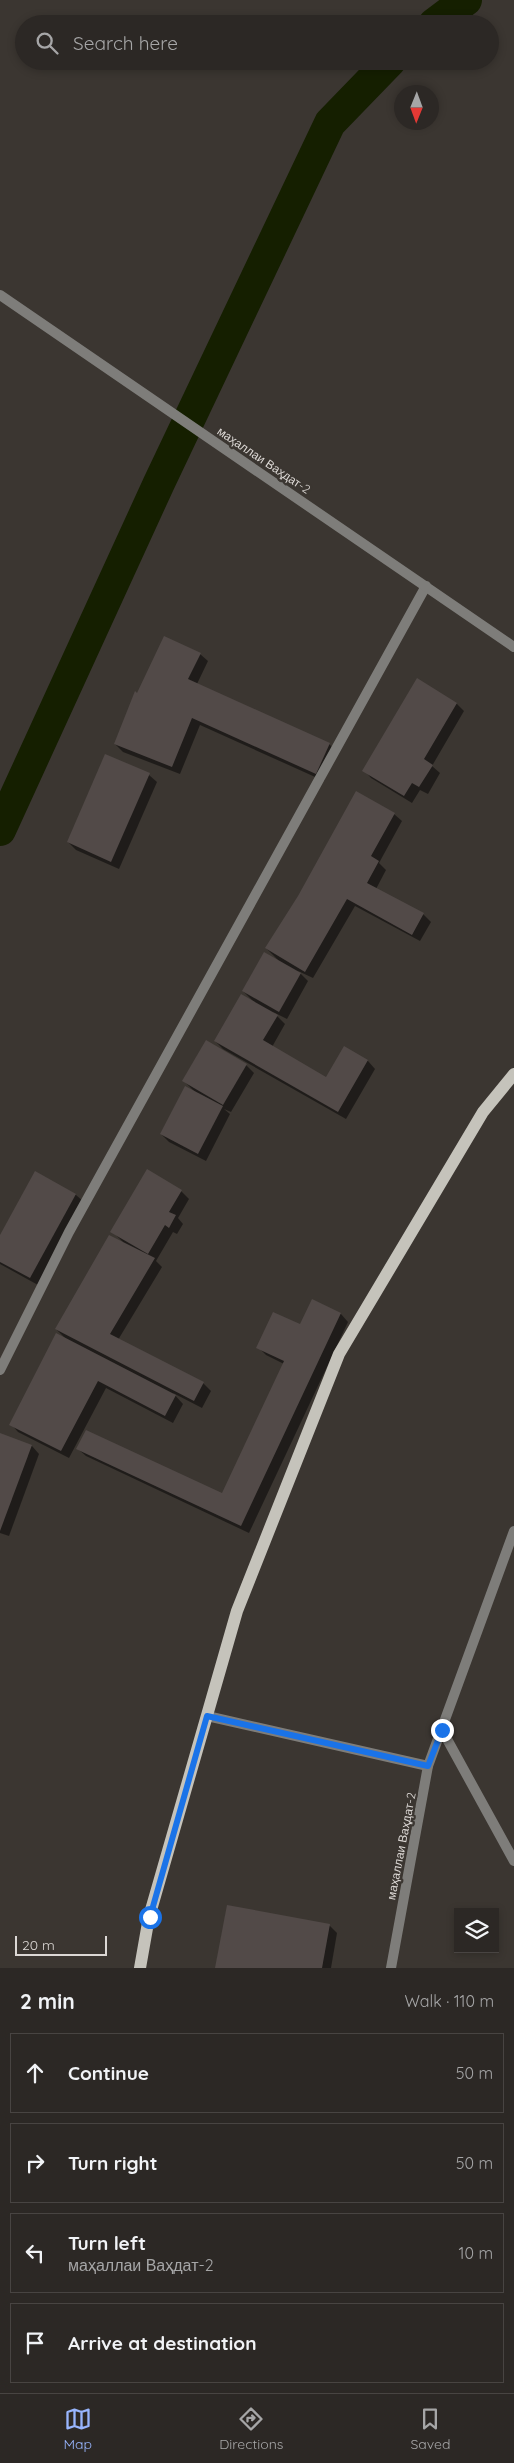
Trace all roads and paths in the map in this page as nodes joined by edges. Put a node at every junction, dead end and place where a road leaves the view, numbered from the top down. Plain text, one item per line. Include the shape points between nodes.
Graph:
1 (0, 294) edge
2 (426, 586) junction
3 (514, 646) edge
4 (514, 1074) edge
5 (0, 1370) edge
6 (514, 1531) edge
7 (207, 1716) junction
8 (442, 1730) junction
9 (428, 1766) junction
10 (514, 1861) edge
11 (140, 1968) edge
12 (391, 1968) edge

1 - 2 street, маҳаллаи Ваҳдат-2
2 - 3 street, маҳаллаи Ваҳдат-2
2 - 5 street via 69,1232
4 - 7 main road via 483,1112 339,1354 237,1611
6 - 8 street, маҳаллаи Ваҳдат-2
7 - 9 street
7 - 11 main road via 150,1917
8 - 9 street, маҳаллаи Ваҳдат-2
8 - 10 street
9 - 12 street, маҳаллаи Ваҳдат-2

